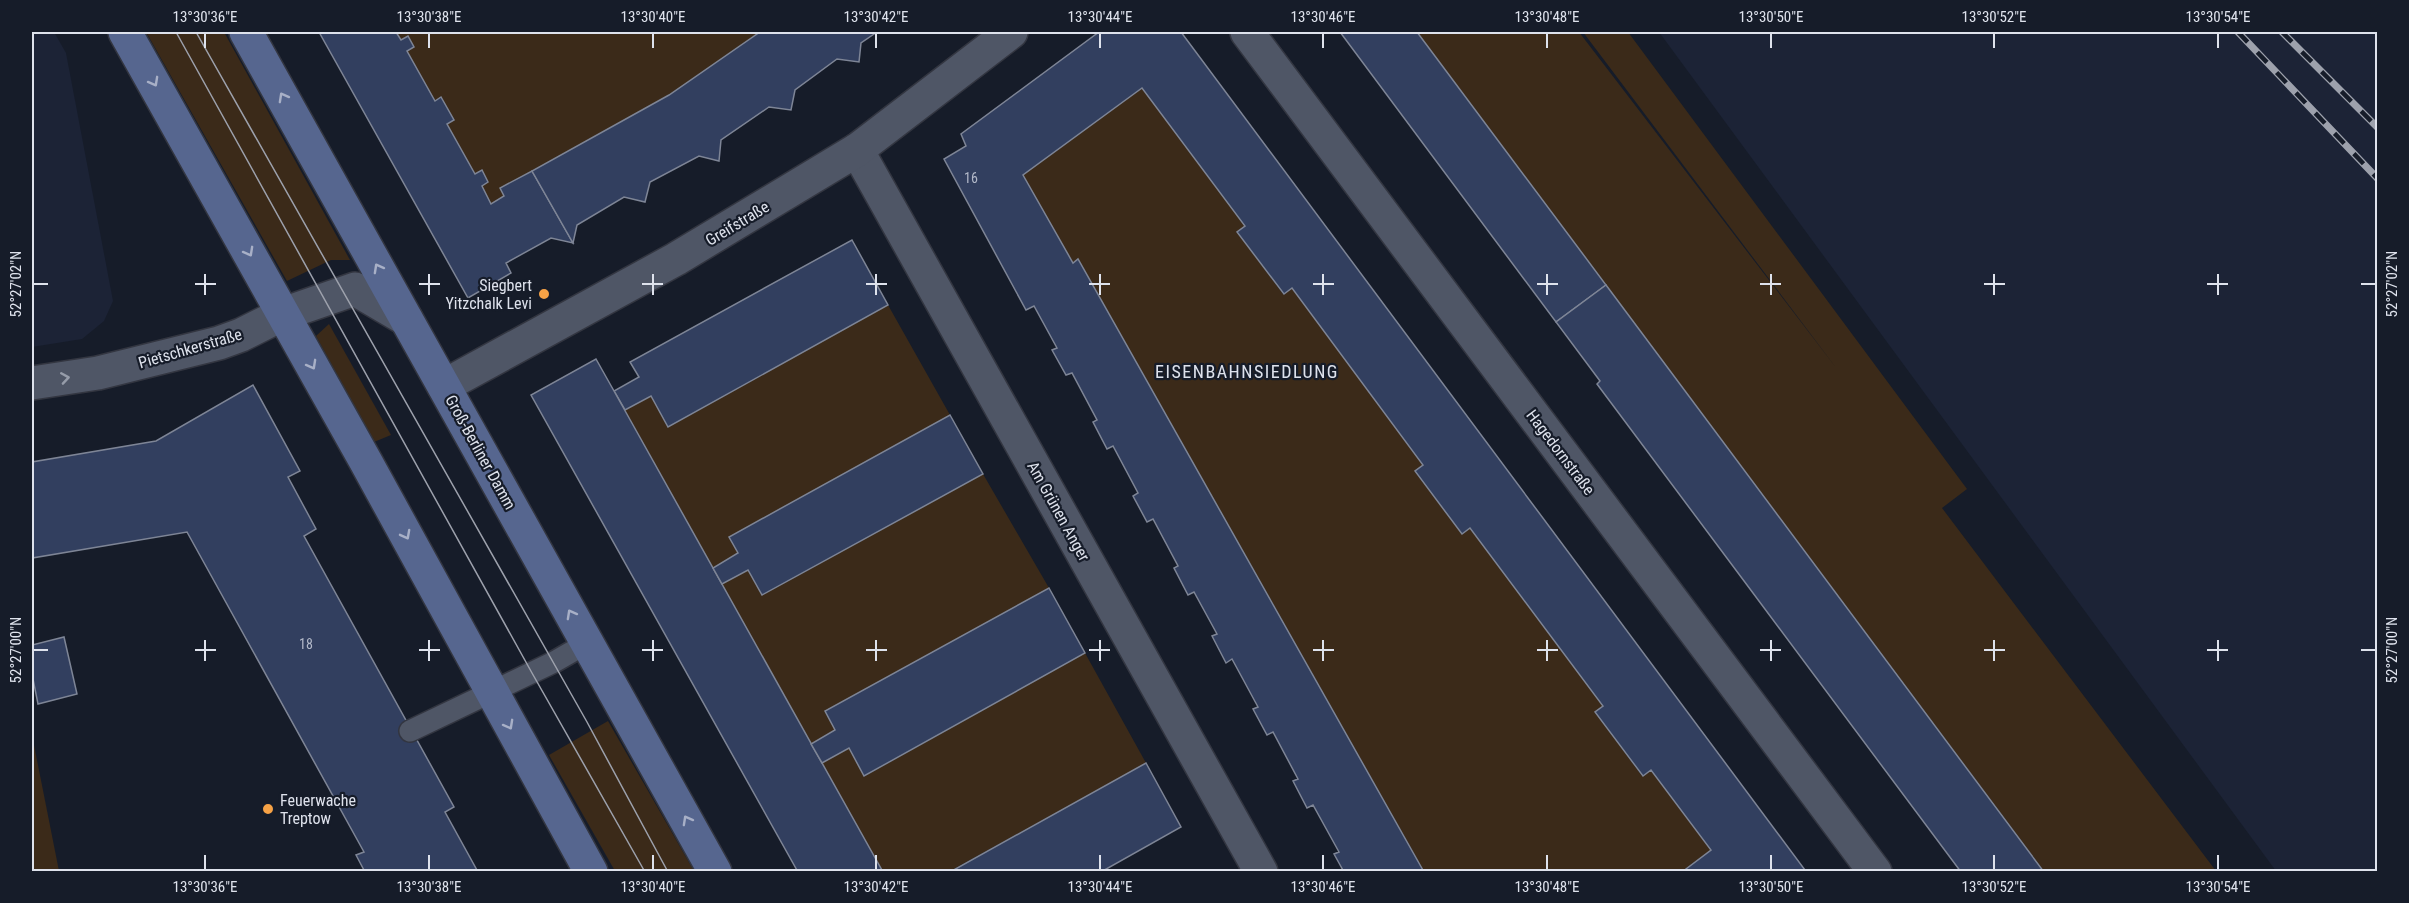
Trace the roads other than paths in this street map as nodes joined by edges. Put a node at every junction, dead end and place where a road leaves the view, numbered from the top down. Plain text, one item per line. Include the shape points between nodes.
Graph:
1 (125, 32) edge
2 (246, 32) edge
3 (1011, 32) edge
4 (1247, 32) edge
5 (857, 150) junction
6 (283, 314) junction
7 (406, 319) junction
8 (32, 383) edge
9 (444, 386) junction
10 (587, 643) junction
11 (491, 692) junction
12 (410, 730) dead end
13 (591, 872) edge
14 (715, 872) edge
15 (1262, 872) edge
16 (1875, 872) edge

1 -> 6 main road
7 -> 2 main road, Groß-Berliner Damm
3 - 5 street, Greifstraße
4 - 16 street, Hagedornstraße
5 - 9 street, Greifstraße via 676,260
5 - 15 street, Am Grünen Anger
6 - 7 street, Pietschkerstraße via 355,289
8 -> 6 street, Pietschkerstraße via 98,374 219,342
6 -> 11 main road
7 - 9 main road, Groß-Berliner Damm
10 -> 9 main road, Groß-Berliner Damm
10 - 11 lane
14 -> 10 main road, Groß-Berliner Damm
11 - 12 lane
11 -> 13 main road

